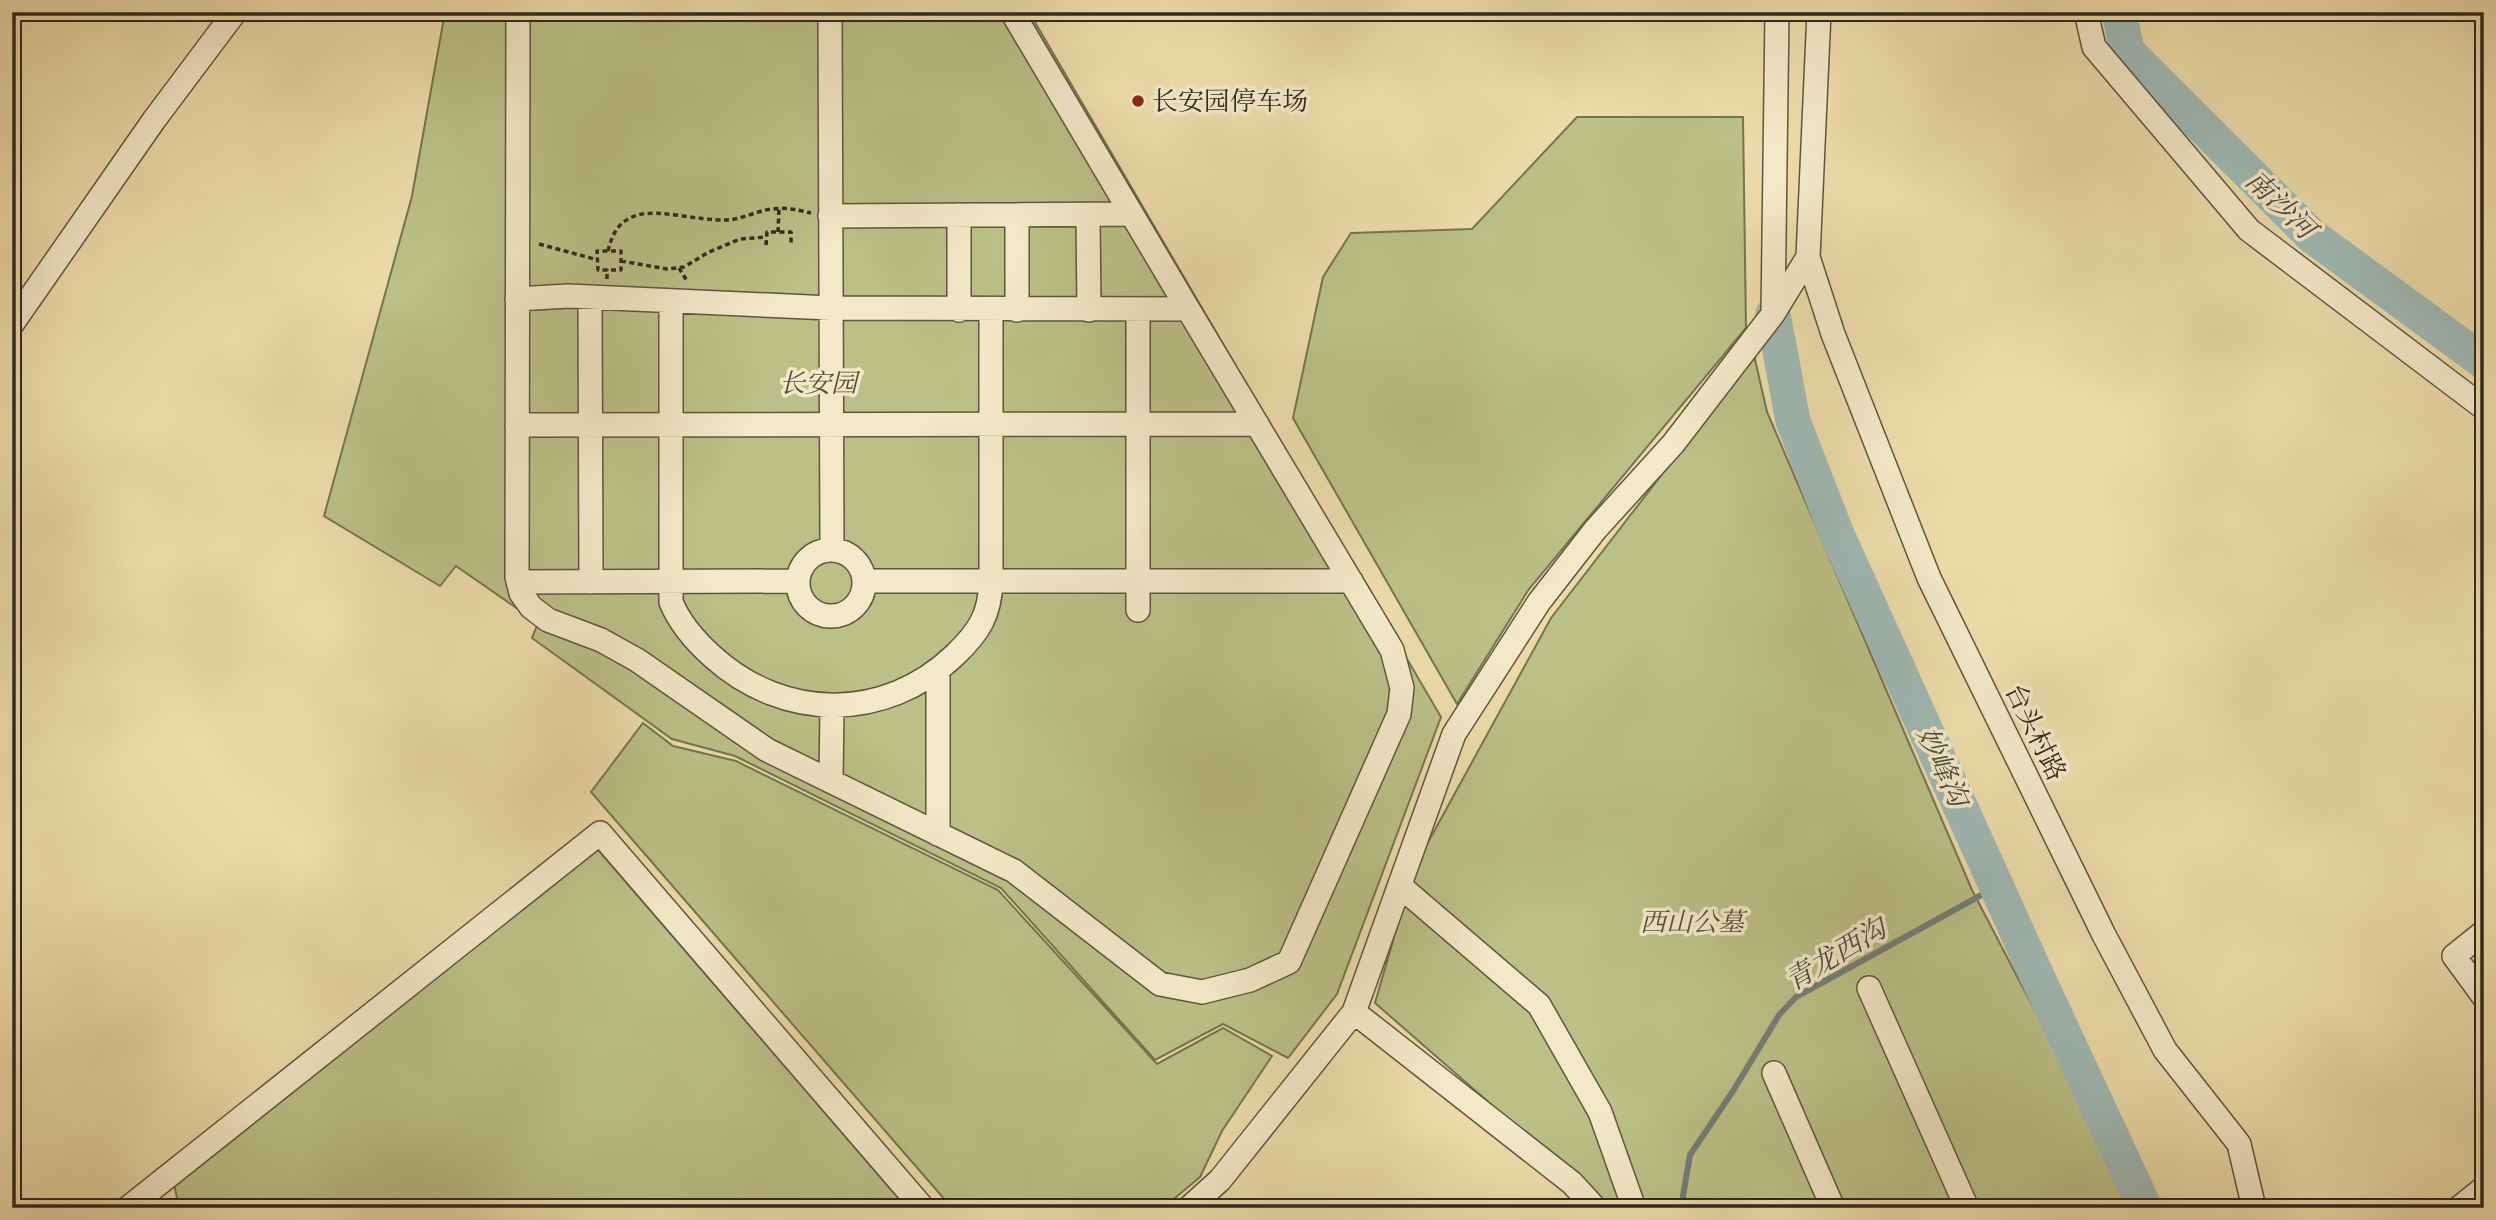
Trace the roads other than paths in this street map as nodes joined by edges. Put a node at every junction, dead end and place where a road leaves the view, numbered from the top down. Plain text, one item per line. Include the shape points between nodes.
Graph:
1 (235, 12) edge
2 (518, 12) edge
3 (831, 12) edge
4 (1012, 12) edge
5 (1777, 12) edge
6 (1819, 12) edge
7 (2086, 12) edge
8 (1131, 214) junction
9 (960, 215) junction
10 (1017, 215) junction
11 (1088, 215) junction
12 (830, 216) junction
13 (1808, 257) junction
14 (590, 298) junction
15 (517, 299) junction
16 (671, 301) junction
17 (830, 308) junction
18 (1188, 309) junction
19 (959, 310) junction
20 (991, 310) junction
21 (1017, 310) junction
22 (1088, 310) junction
23 (1138, 310) junction
24 (1773, 314) junction
25 (12, 324) edge
26 (2484, 408) edge
27 (831, 424) junction
28 (991, 424) junction
29 (1138, 424) junction
30 (1257, 424) junction
31 (517, 425) junction
32 (590, 425) junction
33 (671, 425) junction
34 (832, 549) junction
35 (672, 581) junction
36 (798, 581) junction
37 (864, 581) junction
38 (991, 581) junction
39 (1138, 581) junction
40 (1351, 581) junction
41 (518, 582) junction
42 (591, 582) junction
43 (1138, 610) dead end
44 (938, 670) junction
45 (832, 706) junction
46 (831, 781) junction
47 (938, 834) junction
48 (1400, 886) junction
49 (2484, 932) edge
50 (1869, 988) dead end
51 (2484, 997) edge
52 (1354, 1012) junction
53 (1774, 1073) dead end
54 (2484, 1188) edge
55 (128, 1208) edge
56 (923, 1208) edge
57 (1189, 1208) edge
58 (1595, 1208) edge
59 (1634, 1208) edge
60 (1833, 1208) edge
61 (1967, 1208) edge
62 (2254, 1208) edge
63 (2459, 1208) edge

1 - 25 street
2 - 15 street
3 - 12 street
4 - 8 street
5 - 24 street
6 - 13 street
7 - 26 street via 2094,47 2249,230
8 - 11 street
8 - 18 street
9 - 10 street
9 - 12 street
9 - 19 street
10 - 11 street
10 - 21 street
11 - 22 street
12 - 17 street
13 - 24 street
13 - 62 street, 台头村路 via 1833,334 1929,578 2165,1050 2239,1144
14 - 15 street
14 - 16 street
14 - 32 street
15 - 31 street
16 - 17 street
16 - 33 street
17 - 19 street
17 - 27 street
18 - 23 street
18 - 30 street
19 - 20 street
20 - 21 street
20 - 28 street
21 - 22 street
22 - 23 street
23 - 29 street
24 - 48 street via 1673,444 1595,530 1539,602 1454,734
27 - 28 street
27 - 33 street
27 - 34 street
28 - 29 street
28 - 38 street
29 - 30 street
29 - 39 street
30 - 40 street
31 - 32 street
31 - 41 street
32 - 33 street
32 - 42 street
33 - 35 street
34 - 36 street via 811,556
34 - 37 street via 852,557
35 - 36 street
35 - 42 street
35 - 45 street via 671,602 678,620 730,672 785,699
36 - 37 street via 807,605 826,616 847,612 855,605
37 - 38 street
38 - 39 street
38 - 44 street via 987,615
39 - 40 street
39 - 43 street
40 - 47 street via 1392,650 1402,688 1399,715 1299,942 1289,962 1278,969 1202,992 1160,984 1014,871
41 - 42 street
41 - 46 street via 531,607 548,620 637,660 767,750
44 - 45 street via 911,688
44 - 47 street
45 - 46 street
46 - 47 street
48 - 52 street
48 - 59 street via 1539,1005 1600,1112
49 - 51 street via 2454,956
50 - 61 street
52 - 57 street via 1220,1180
52 - 58 street via 1572,1184
53 - 60 street
54 - 63 street
55 - 56 street via 600,833

